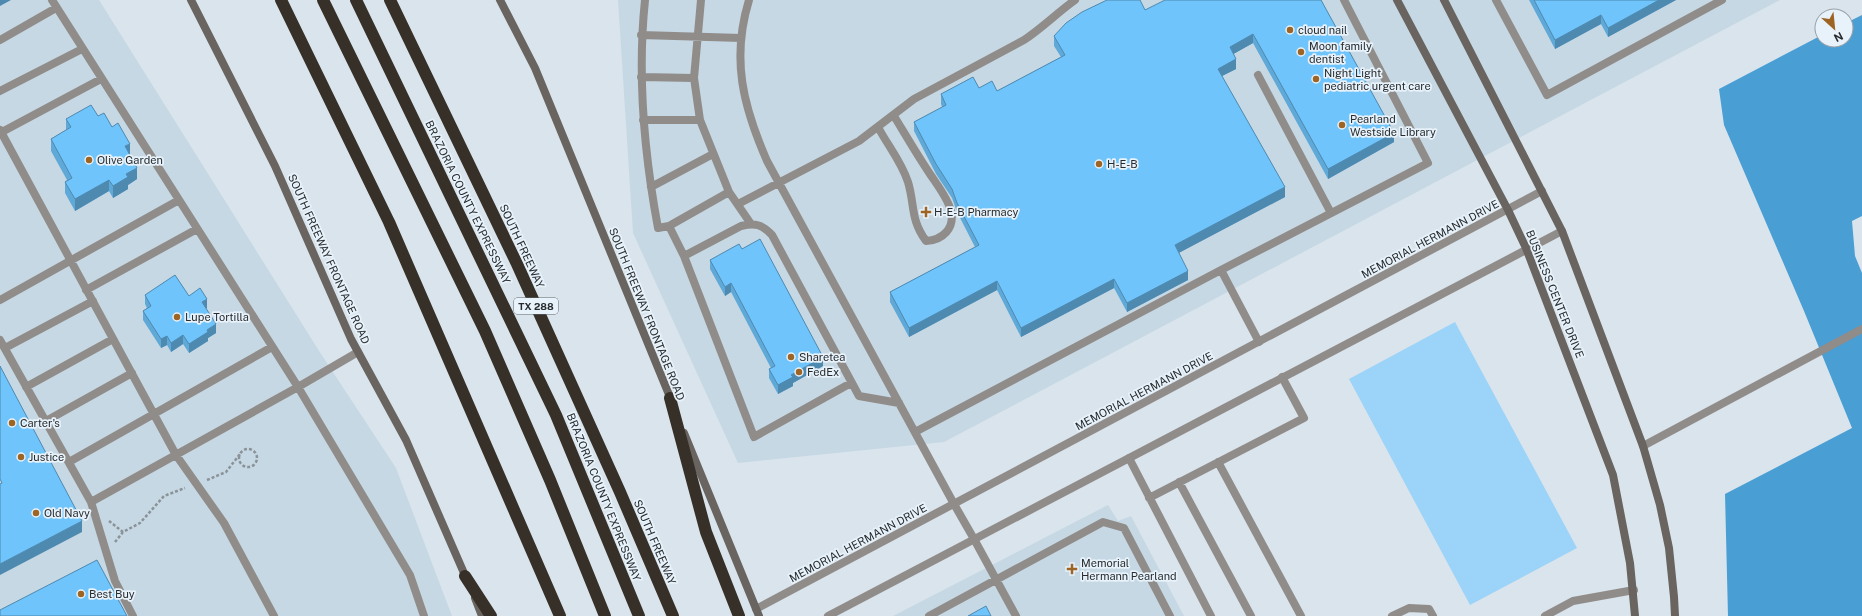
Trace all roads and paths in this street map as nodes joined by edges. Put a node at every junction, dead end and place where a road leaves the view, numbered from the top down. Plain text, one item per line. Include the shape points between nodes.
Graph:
1 (52, 0) edge
2 (191, 0) edge
3 (281, 0) edge
4 (323, 0) edge
5 (356, 0) edge
6 (390, 0) edge
7 (500, 0) edge
8 (644, 0) edge
9 (699, 0) edge
10 (749, 0) edge
11 (1075, 0) edge
12 (1344, 0) edge
13 (1397, 0) edge
14 (1444, 0) edge
15 (1496, 0) edge
16 (1722, 0) edge
17 (56, 8) junction
18 (641, 34) junction
19 (697, 36) junction
20 (741, 38) junction
21 (0, 40) edge
22 (82, 48) junction
23 (1258, 75) dead end
24 (641, 78) junction
25 (694, 78) junction
26 (101, 79) junction
27 (0, 91) edge
28 (894, 116) junction
29 (643, 120) junction
30 (700, 120) junction
31 (878, 128) junction
32 (0, 132) edge
33 (713, 154) junction
34 (779, 183) junction
35 (651, 187) junction
36 (1542, 191) junction
37 (729, 192) junction
38 (179, 200) junction
39 (738, 204) junction
40 (1508, 210) junction
41 (1331, 213) junction
42 (751, 224) junction
43 (669, 226) junction
44 (197, 229) junction
45 (1562, 231) junction
46 (1526, 248) junction
47 (684, 256) junction
48 (70, 259) junction
49 (1221, 270) junction
50 (86, 290) junction
51 (0, 300) edge
52 (93, 301) junction
53 (1862, 329) edge
54 (114, 339) junction
55 (0, 340) edge
56 (1259, 342) junction
57 (272, 347) junction
58 (5, 348) junction
59 (358, 352) junction
60 (132, 373) junction
61 (1282, 377) junction
62 (851, 384) junction
63 (26, 387) junction
64 (298, 387) junction
65 (670, 398) junction
66 (900, 403) junction
67 (154, 414) junction
68 (46, 421) junction
69 (915, 432) junction
70 (1643, 446) junction
71 (240, 454) junction
72 (176, 455) junction
73 (1129, 458) junction
74 (69, 462) junction
75 (1218, 462) junction
76 (1179, 482) junction
77 (196, 484) junction
78 (1149, 498) junction
79 (92, 502) junction
80 (954, 504) junction
81 (974, 539) junction
82 (107, 554) junction
83 (466, 576) junction
84 (996, 581) junction
85 (1634, 590) junction
86 (758, 613) edge
87 (133, 616) edge
88 (274, 616) edge
89 (424, 616) edge
90 (482, 616) edge
91 (491, 616) edge
92 (560, 616) edge
93 (605, 616) edge
94 (639, 616) edge
95 (672, 616) edge
96 (739, 616) edge
97 (828, 616) edge
98 (929, 616) edge
99 (1016, 616) edge
100 (1170, 616) edge
101 (1211, 616) edge
102 (1251, 616) edge
103 (1301, 616) edge
104 (1392, 616) edge
105 (1433, 616) edge
106 (1545, 616) edge
107 (1635, 616) edge
108 (1675, 616) edge

1 - 17 street
2 - 59 main road, SOUTH FREEWAY FRONTAGE ROAD via 275,166
3 - 92 highway via 389,222
4 - 93 highway via 485,331 550,480
5 - 94 highway, BRAZORIA COUNTY EXPRESSWAY via 556,415
6 - 95 highway, SOUTH FREEWAY / TX 288 via 517,264 620,492
7 - 65 main road, SOUTH FREEWAY FRONTAGE ROAD via 535,68
8 - 18 street
9 - 19 street
10 - 20 street
11 - 28 street via 1024,40 914,99
12 - 41 street via 1428,162
13 - 40 main road, BUSINESS CENTER DRIVE
14 - 36 main road
15 - 16 street via 1547,95
17 - 21 street
17 - 22 street
18 - 19 street
18 - 24 street
19 - 20 street
19 - 25 street
20 - 34 street via 740,75 745,103 757,139
22 - 26 street
22 - 27 street
23 - 41 street
24 - 25 street
24 - 29 street
25 - 30 street
26 - 32 street
26 - 38 street
28 - 31 street
28 - 31 street via 951,211 952,225 936,240 926,241 916,227 911,193 903,170
29 - 30 street
29 - 35 street
30 - 33 street
31 - 34 street via 859,141
32 - 48 street
33 - 35 street
33 - 37 street
34 - 39 street
34 - 66 street
35 - 43 street via 658,228
36 - 40 street, MEMORIAL HERMANN DRIVE
36 - 45 main road
37 - 39 street
37 - 43 street
38 - 44 street
38 - 48 street
39 - 42 street
40 - 46 main road, BUSINESS CENTER DRIVE
40 - 56 street, MEMORIAL HERMANN DRIVE
41 - 49 street
42 - 47 street via 741,226
42 - 62 street via 765,227 772,235
43 - 47 street
44 - 50 street
44 - 57 street
45 - 46 street
45 - 70 main road
46 - 61 street
46 - 85 main road, BUSINESS CENTER DRIVE via 1613,475
47 - 62 street via 754,437
48 - 50 street
48 - 51 street
49 - 56 street
49 - 69 street
50 - 52 street
52 - 54 street
52 - 58 street
53 - 70 street
54 - 60 street
54 - 63 street
55 - 58 street
56 - 80 street, MEMORIAL HERMANN DRIVE
57 - 64 street
57 - 67 street
58 - 63 street
59 - 64 street
59 - 83 main road, SOUTH FREEWAY FRONTAGE ROAD via 406,440
60 - 67 street
60 - 68 street
61 - 73 street
61 - 75 street via 1304,418
62 - 66 street via 859,396
63 - 68 street
64 - 72 street
64 - 89 street via 410,575
65 - 86 main road, SOUTH FREEWAY FRONTAGE ROAD
65 - 96 highway via 706,532
66 - 69 street
67 - 72 street
67 - 74 street
68 - 74 street
69 - 80 street
70 - 108 main road via 1669,548
71 - 71 path via 246,449 252,450 256,454 256,462 249,467 243,466 239,461
71 - 77 path via 226,472
72 - 77 street
72 - 79 street
73 - 78 street
73 - 81 street
74 - 79 street
75 - 76 street
75 - 103 street
76 - 78 street
76 - 102 street
77 - 82 path via 164,496 140,523 123,532
77 - 88 street via 224,523
78 - 101 street
79 - 82 street
80 - 81 street
80 - 86 street, MEMORIAL HERMANN DRIVE
81 - 84 street
81 - 97 street
82 - 87 street via 115,581
83 - 90 main road, SOUTH FREEWAY FRONTAGE ROAD
83 - 91 highway
84 - 98 street
84 - 99 street
84 - 100 street via 1103,522 1124,528
85 - 106 street via 1573,601
85 - 107 main road, BUSINESS CENTER DRIVE
104 - 105 street via 1409,608 1429,610

